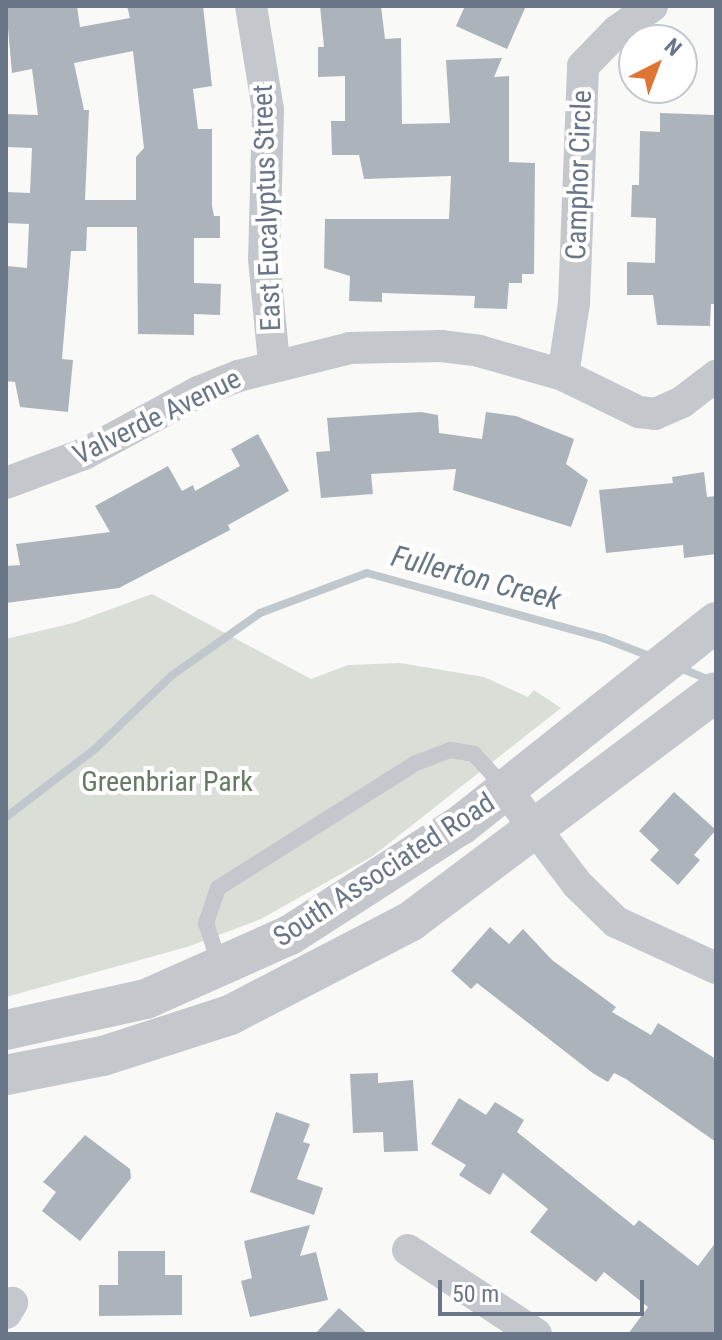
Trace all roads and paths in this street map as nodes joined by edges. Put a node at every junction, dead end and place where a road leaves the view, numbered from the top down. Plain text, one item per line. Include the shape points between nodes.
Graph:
1 (251, 6) edge
2 (652, 6) edge
3 (274, 363) junction
4 (563, 375) junction
5 (716, 376) edge
6 (6, 483) edge
7 (701, 634) edge
8 (716, 692) edge
9 (506, 790) junction
10 (535, 831) junction
11 (221, 968) junction
12 (716, 968) edge
13 (6, 1030) edge
14 (6, 1075) edge
15 (408, 1250) dead end
16 (536, 1334) edge

1 - 3 street, East Eucalyptus Street via 268,110 264,259
2 - 4 street, Camphor Circle via 617,31 583,66 574,303
3 - 4 street, Valverde Avenue via 350,348 441,346
3 - 6 street, Valverde Avenue via 198,392 84,454
4 - 5 street, Valverde Avenue via 639,412 655,414 682,402
7 - 9 street, South Associated Road
8 - 10 street, South Associated Road
9 - 10 street
9 - 11 street, South Associated Road via 290,935
9 - 11 lane via 474,754 450,750 416,763 218,888 206,923
10 - 12 street via 616,922
10 - 14 street, South Associated Road via 411,921 230,1015 103,1056
11 - 13 street, South Associated Road via 146,999
15 - 16 street

